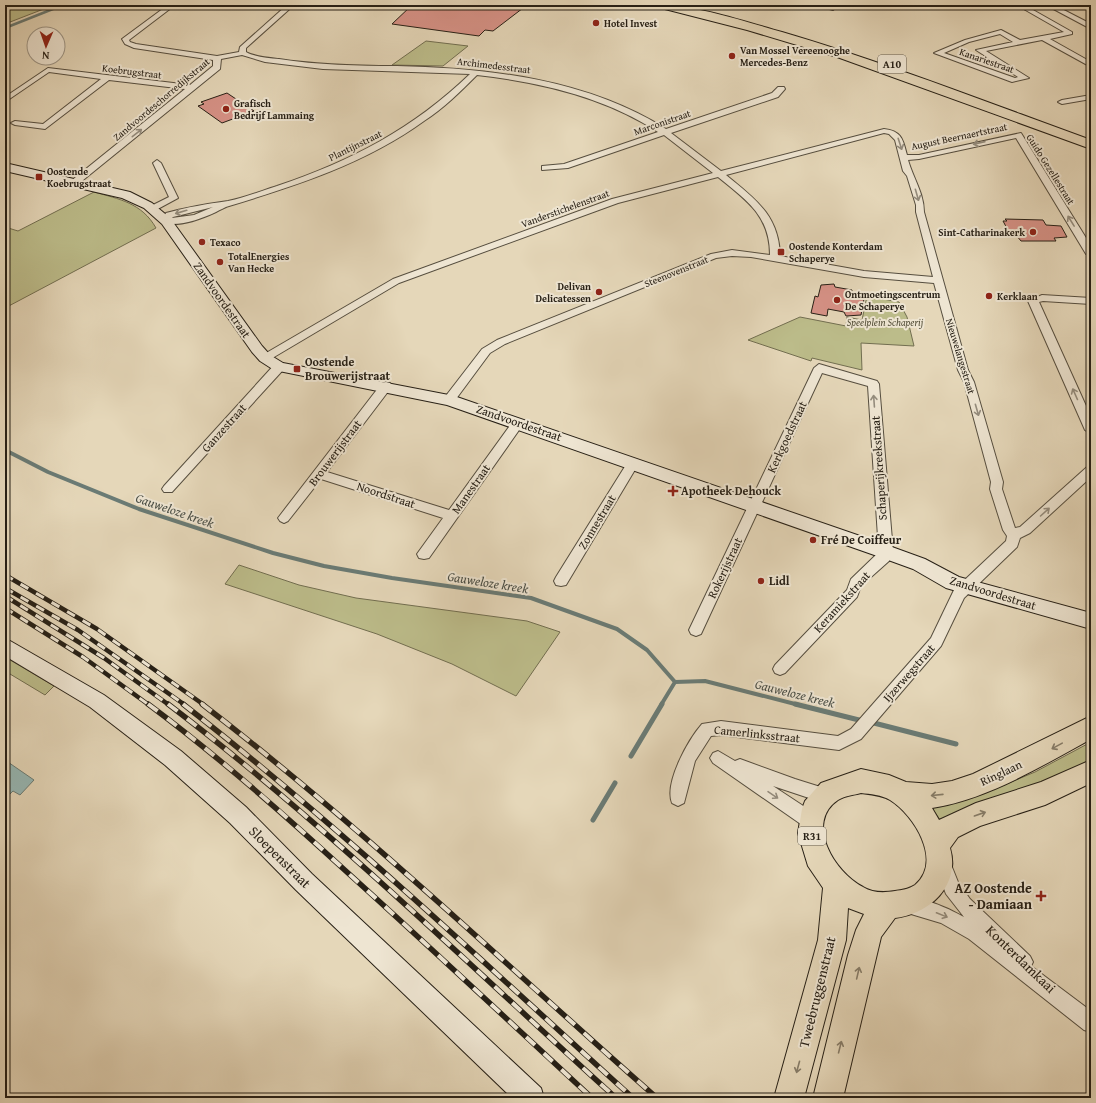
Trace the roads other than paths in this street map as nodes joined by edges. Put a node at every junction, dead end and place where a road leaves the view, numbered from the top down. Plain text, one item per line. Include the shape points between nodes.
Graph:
1 (172, 5) edge
2 (291, 5) edge
3 (661, 5) edge
4 (688, 5) edge
5 (818, 5) edge
6 (836, 5) edge
7 (1049, 5) edge
8 (1036, 6) edge
9 (1091, 27) edge
10 (1043, 38) junction
11 (1020, 43) junction
12 (243, 53) junction
13 (217, 58) junction
14 (1091, 65) edge
15 (475, 73) junction
16 (107, 78) junction
17 (192, 88) junction
18 (781, 89) dead end
19 (1091, 97) edge
20 (1082, 99) junction
21 (5, 100) edge
22 (1062, 102) dead end
23 (1091, 104) edge
24 (16, 123) dead end
25 (891, 132) joint
26 (666, 133) junction
27 (1018, 135) joint
28 (1091, 138) edge
29 (1091, 145) edge
30 (905, 158) junction
31 (156, 163) dead end
32 (5, 167) edge
33 (545, 168) dead end
34 (719, 174) junction
35 (74, 183) junction
36 (154, 208) junction
37 (166, 221) junction
38 (1091, 254) edge
39 (775, 258) junction
40 (938, 280) junction
41 (1091, 301) edge
42 (265, 358) junction
43 (279, 367) junction
44 (819, 368) joint
45 (386, 386) junction
46 (449, 400) junction
47 (518, 423) junction
48 (1091, 430) edge
49 (633, 463) junction
50 (1091, 470) edge
51 (320, 474) junction
52 (168, 489) dead end
53 (754, 505) junction
54 (452, 516) junction
55 (284, 518) dead end
56 (1014, 535) junction
57 (886, 552) junction
58 (424, 554) dead end
59 (561, 581) dead end
60 (966, 587) junction
61 (1091, 621) edge
62 (696, 630) dead end
63 (5, 646) edge
64 (780, 669) dead end
65 (1091, 727) edge
66 (856, 734) joint
67 (1091, 771) edge
68 (903, 794) junction
69 (824, 795) junction
70 (678, 798) dead end
71 (811, 821) junction
72 (939, 849) junction
73 (836, 885) junction
74 (896, 905) junction
75 (1065, 1002) junction
76 (1091, 1023) edge
77 (530, 1098) edge
78 (789, 1098) edge
79 (828, 1098) edge

1 - 13 street via 132,33 125,39 127,43
2 - 12 street via 242,48
3 - 29 highway, A10 via 806,43 882,68
4 - 28 highway, A10 via 868,56
5 - 6 street via 833,8
7 - 9 street
8 - 10 street, Kanariestraat via 1024,7 1070,33
10 - 11 street, Kanariestraat
10 - 14 street
11 - 11 street, Kanariestraat via 1001,32 967,41 938,53 1014,80 1025,78 980,50
12 - 13 street, Zandvoordeschorredijkstraat
12 - 15 street, Archimedesstraat via 257,58 322,67
13 - 17 street, Zandvoordeschorredijkstraat via 217,67
15 - 26 street, Archimedesstraat via 541,83 587,96 631,113
15 - 37 street, Plantijnstraat via 431,114 380,146 316,175 226,203 219,209 174,222
16 - 17 street, Koebrugstraat
16 - 21 street, Koebrugstraat via 48,70
16 - 24 street via 45,127
35 -> 17 street, Zandvoordeschorredijkstraat
18 - 26 street, Marconistraat via 775,96
19 - 20 street
20 - 22 street
20 - 23 street
25 -> 30 street, Nieuwelangestraat via 899,139
25 - 34 street, Vanderstichelenstraat via 884,131
26 - 33 street, Marconistraat via 565,166
26 - 34 street, Archimedesstraat
27 -> 30 street, August Beernaertstraat
38 -> 27 street, Guido Gezellestraat
30 -> 40 street, Nieuwelangestraat via 920,205
31 - 36 street via 174,198
32 - 35 main road, Zandvoordestraat
34 - 39 street, Archimedesstraat via 749,198 766,216 772,226 775,240
34 - 42 street, Vanderstichelenstraat via 615,201 396,281
35 - 36 main road, Zandvoordestraat via 126,195
36 - 37 main road, Zandvoordestraat
37 - 42 main road, Zandvoordestraat
39 - 40 street, Steenovenstraat via 864,274
39 - 46 street, Steenovenstraat via 738,253 714,256 501,342 486,351
40 -> 56 street, Nieuwelangestraat via 997,482 996,489 1009,530
48 -> 41 street via 1033,301
42 - 43 main road, Zandvoordestraat
43 - 45 main road, Zandvoordestraat
43 - 52 street, Ganzestraat
44 - 53 street, Kerkgoedstraat
57 -> 44 street, Schaperijkreekstraat via 873,384
45 - 46 main road, Zandvoordestraat
45 - 51 street, Brouwerijstraat
46 - 47 main road, Zandvoordestraat
47 - 49 main road, Zandvoordestraat
47 - 54 street, Manestraat
49 - 53 main road, Zandvoordestraat
49 - 59 street, Zonnestraat
56 -> 50 street via 1025,530
51 - 54 street, Noordstraat
51 - 55 street, Brouwerijstraat
53 - 57 main road, Zandvoordestraat
53 - 62 street, Rokerijstraat
54 - 58 street, Manestraat
56 - 60 street, Ijzerwegstraat via 1012,543
57 - 60 main road, Zandvoordestraat via 919,564 953,583
57 - 64 street, Keramiekstraat via 884,557 856,583 852,593
60 - 61 main road, Zandvoordestraat
60 - 66 street, Ijzerwegstraat via 959,594 936,642
63 - 77 main road, Sloepenstraat via 97,701 173,758 238,815 304,882
65 -> 68 main road, Ringlaan via 978,784 952,793 932,796
66 - 70 street, Camerlinksstraat via 839,743 721,728 707,729 699,737 689,757
72 -> 67 main road via 949,828 976,815 1045,793
68 - 69 main road via 883,785 861,781 847,783
68 - 72 main road via 918,808 931,826
69 - 71 main road, R31 via 818,800
69 -> 71 street via 795,787 718,758
71 - 73 main road, R31 via 812,844 820,864
72 - 74 main road via 937,872 931,887 919,899
72 - 75 street, Konterdamkaai via 952,888 964,905
73 - 74 main road, R31 via 868,904
73 -> 78 main road, Tweebruggenstraat via 832,940
74 -> 75 street, Konterdamkaai via 944,915 975,933
79 -> 74 main road via 870,930
75 - 76 street, Konterdamkaai

